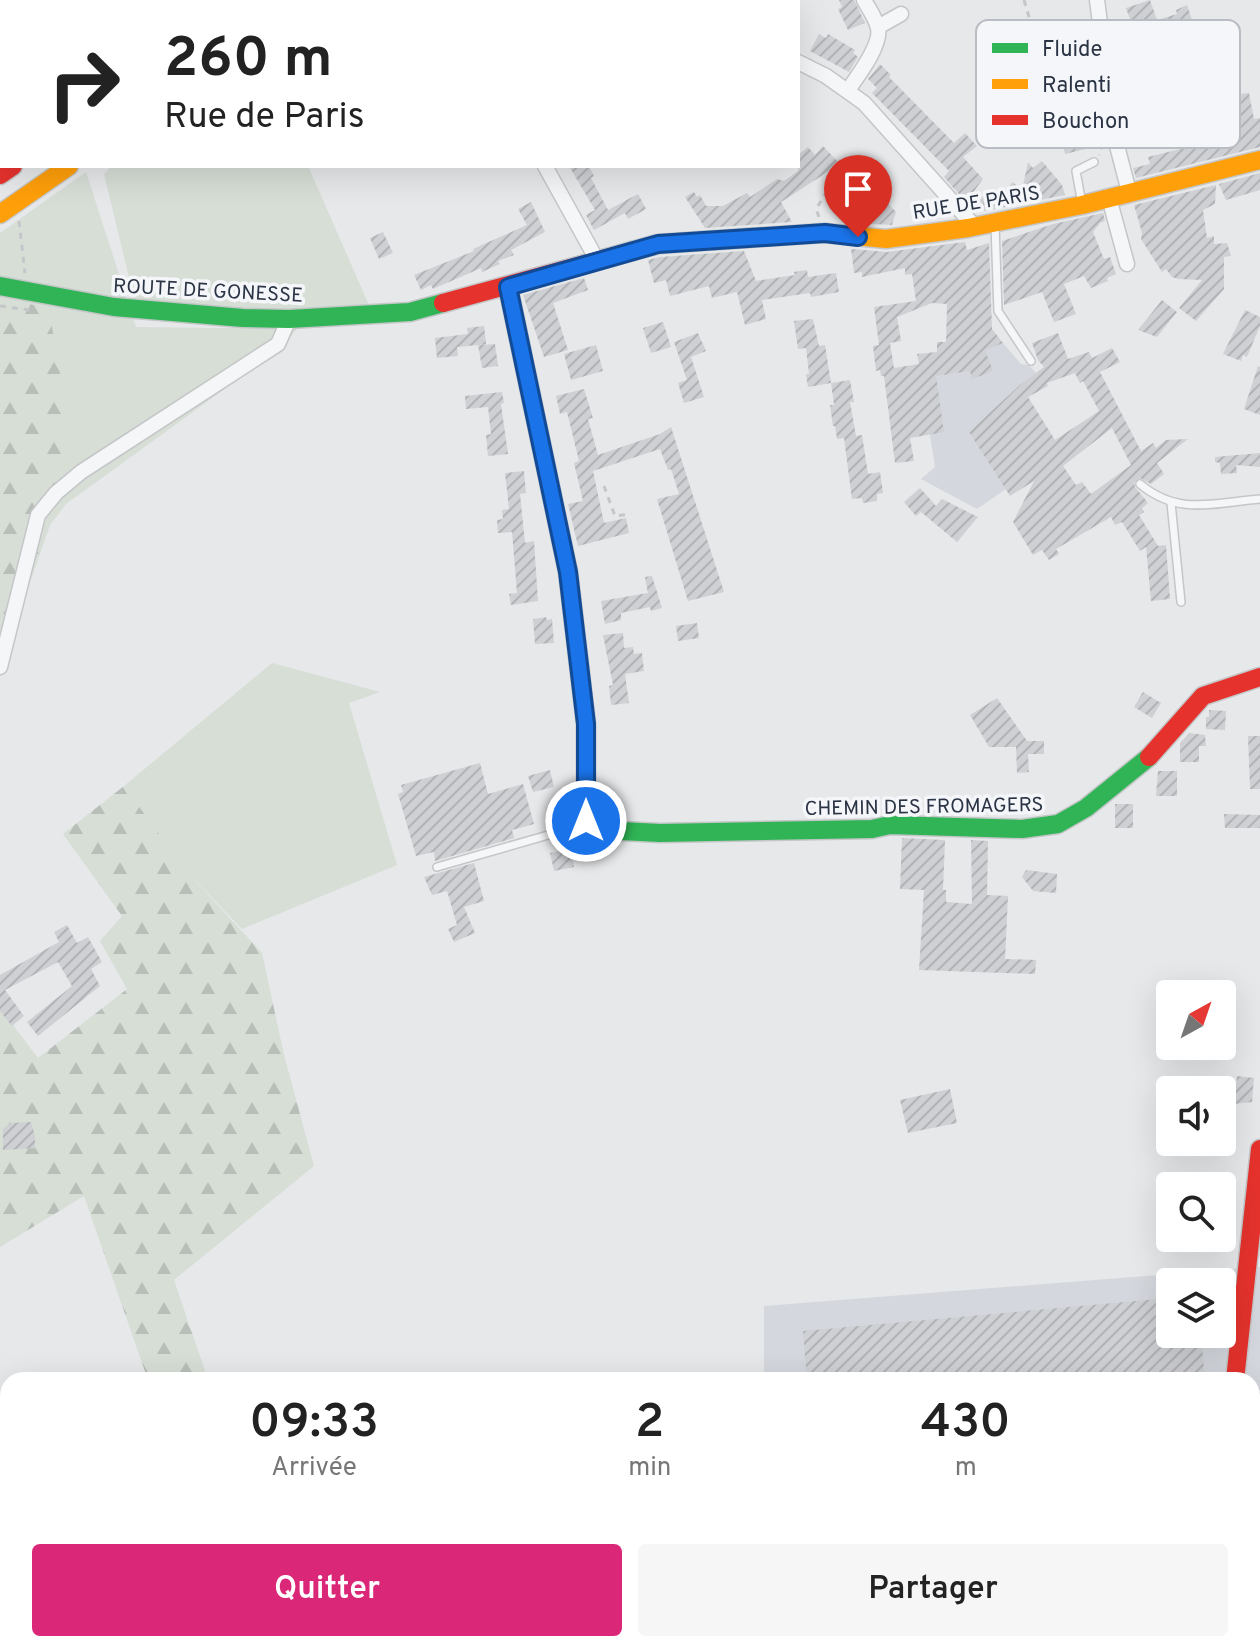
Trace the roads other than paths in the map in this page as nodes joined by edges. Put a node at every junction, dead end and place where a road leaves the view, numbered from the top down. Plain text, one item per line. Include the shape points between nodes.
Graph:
1 (864, 0) edge
2 (1097, 0) edge
3 (901, 14) dead end
4 (1100, 20) edge
5 (878, 27) junction
6 (800, 63) edge
7 (848, 90) junction
8 (1118, 148) edge
9 (1260, 160) edge
10 (1094, 162) road end
11 (66, 168) edge
12 (546, 168) edge
13 (1129, 192) junction
14 (1109, 198) junction
15 (1082, 205) junction
16 (6, 210) edge
17 (995, 223) junction
18 (975, 227) junction
19 (597, 260) junction
20 (1127, 264) dead end
21 (7, 285) edge
22 (508, 287) junction
23 (289, 319) junction
24 (1031, 361) dead end
25 (1140, 484) dead end
26 (1260, 499) edge
27 (1171, 503) junction
28 (1181, 602) dead end
29 (0, 667) edge
30 (1260, 677) edge
31 (586, 821) junction
32 (437, 867) dead end
33 (1260, 1149) edge
34 (1236, 1372) edge

1 - 5 street
2 - 4 street
3 - 5 street
5 - 7 street via 869,58
6 - 7 street
7 - 18 street
8 - 13 street
9 - 13 street, RUE DE PARIS
10 - 15 lane via 1076,171
11 - 16 street
12 - 19 street
13 - 14 street, RUE DE PARIS
14 - 15 street, RUE DE PARIS
14 - 20 street
15 - 17 street, RUE DE PARIS
17 - 18 street, RUE DE PARIS
17 - 24 lane via 998,311
18 - 19 street, RUE DE PARIS via 886,239 825,233 658,244
19 - 22 street, RUE DE PARIS
21 - 23 street, ROUTE DE GONESSE via 114,307
22 - 23 street, ROUTE DE GONESSE via 410,312
22 - 31 street via 568,572 586,724
23 - 29 street via 278,344 56,493 38,515
25 - 27 lane
26 - 27 lane
27 - 28 lane
30 - 31 street, CHEMIN DES FROMAGERS via 1203,696 1156,752 1058,824 1022,829 890,825 660,833 601,830
31 - 32 lane
33 - 34 street

